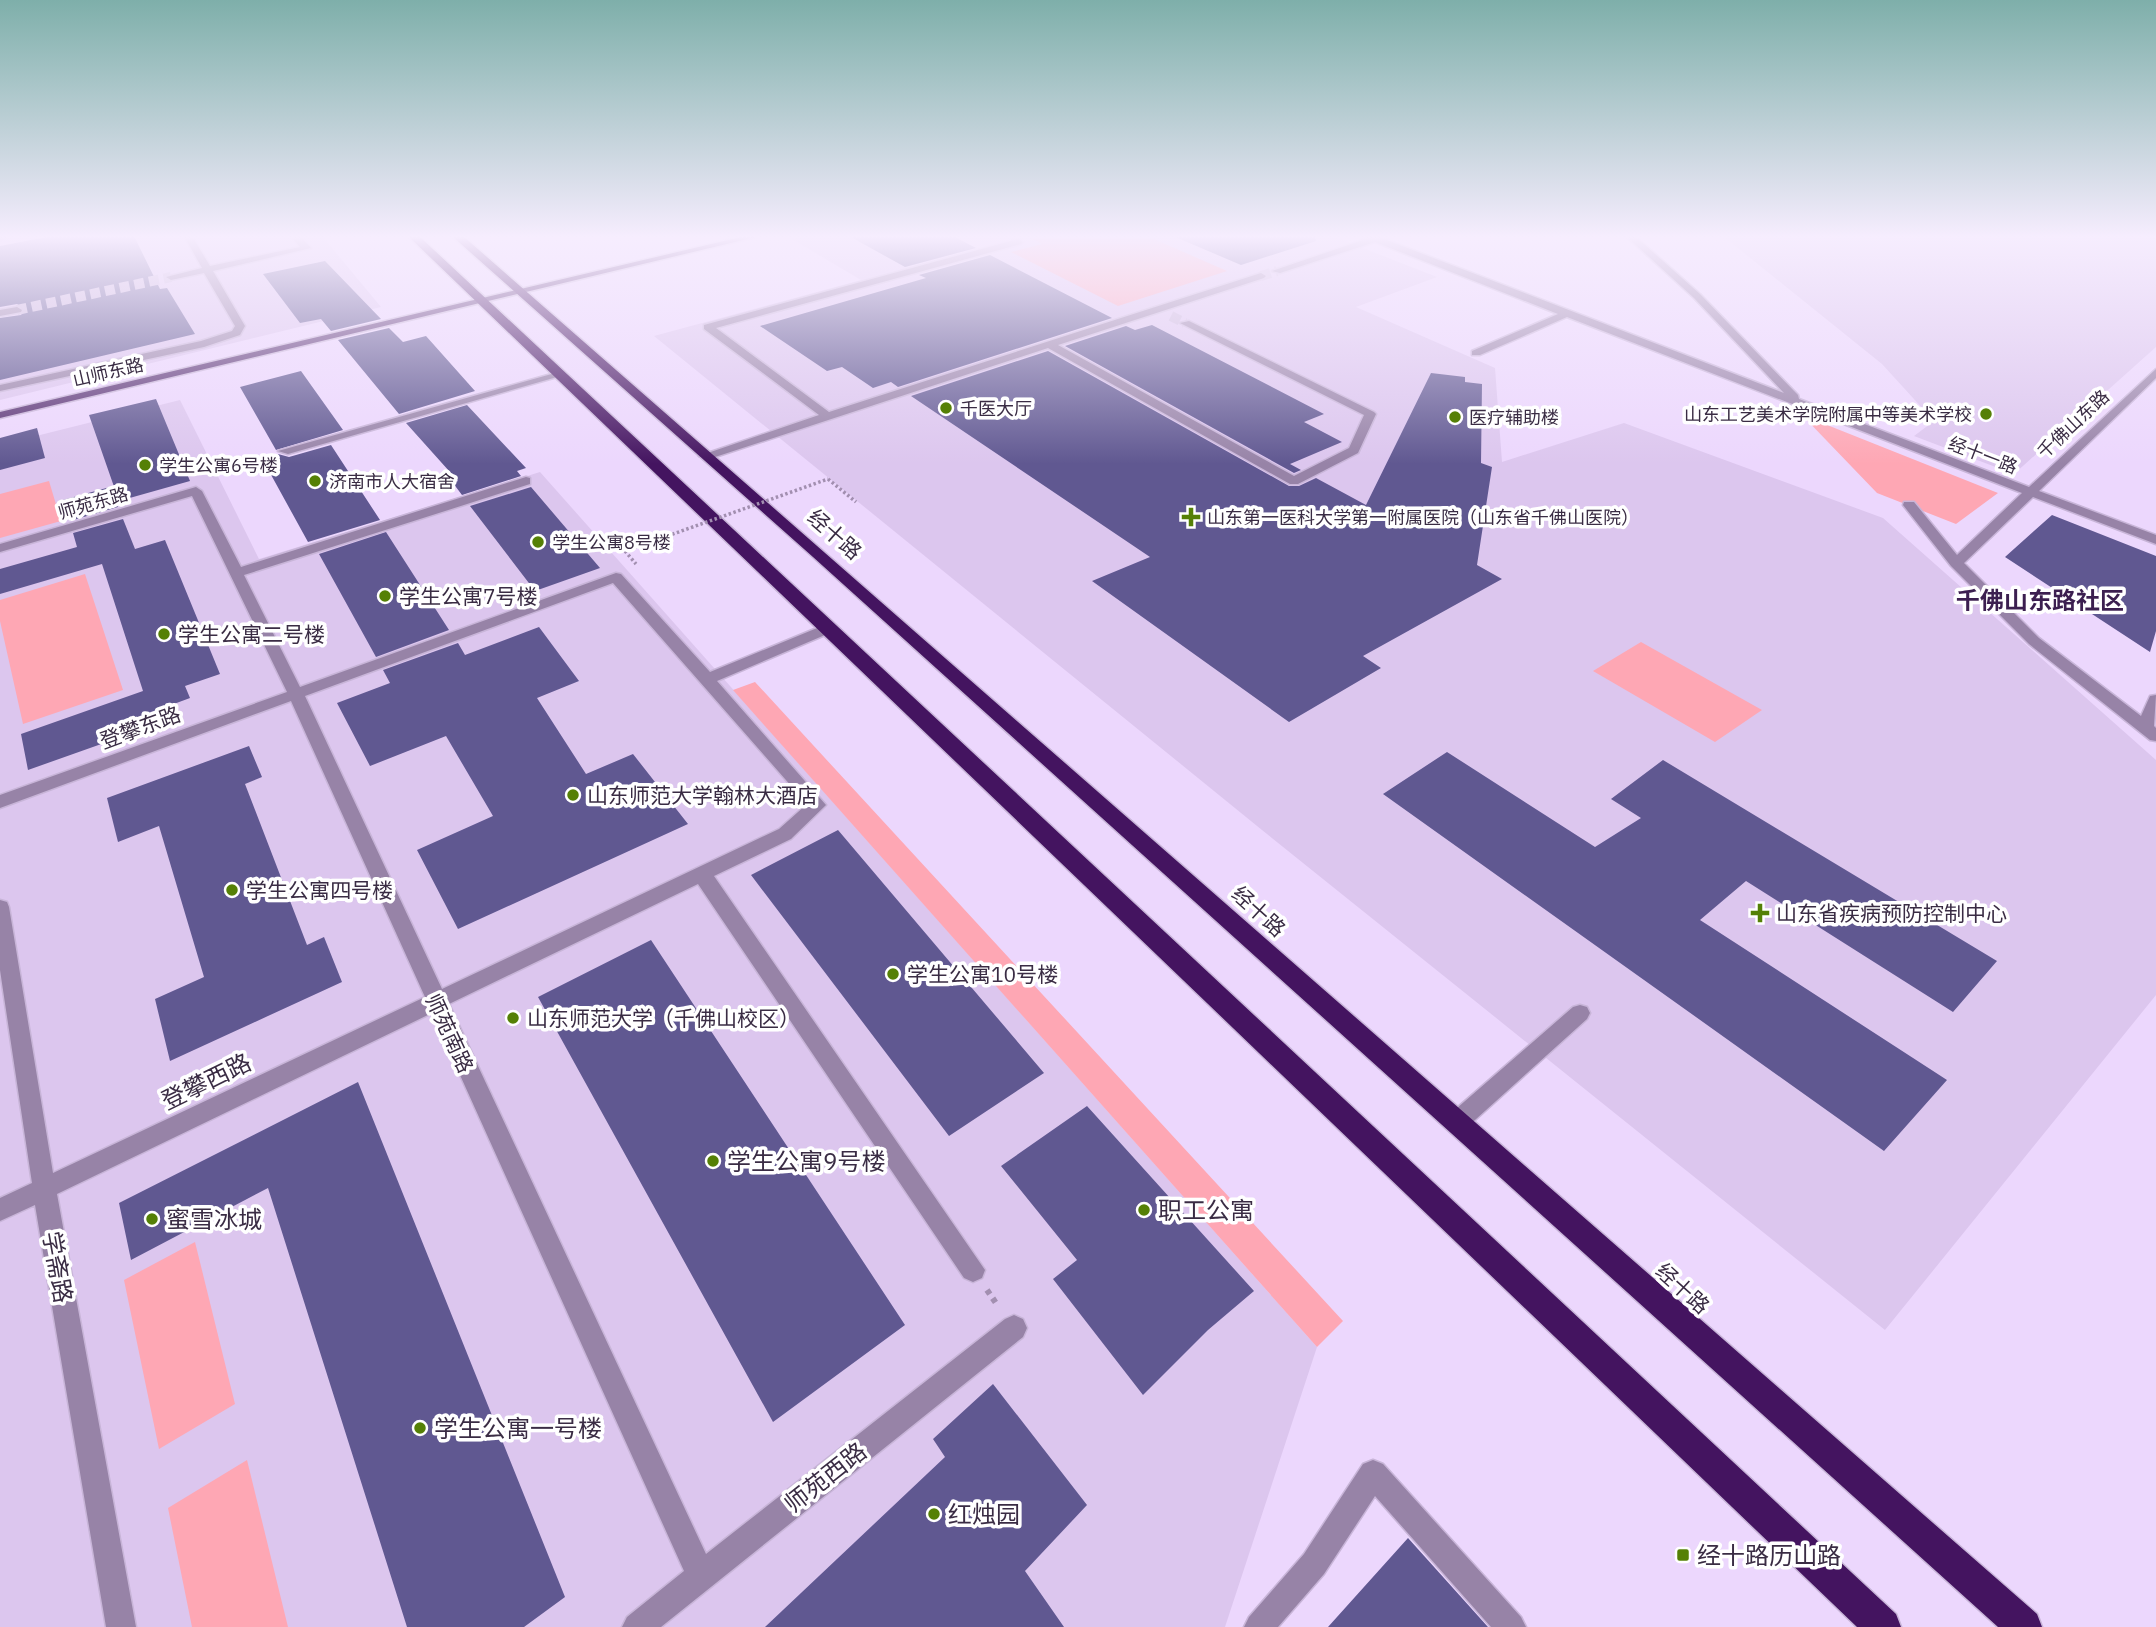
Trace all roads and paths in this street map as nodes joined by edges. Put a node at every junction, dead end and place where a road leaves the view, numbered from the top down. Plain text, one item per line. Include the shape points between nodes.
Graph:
1 (232, 312) edge
2 (440, 312) edge
3 (492, 312) edge
4 (543, 312) edge
5 (763, 312) edge
6 (1151, 312) tunnel mouth
7 (1161, 312) edge
8 (1565, 312) edge
9 (1712, 312) edge
10 (1568, 313) junction
11 (1171, 316) tunnel mouth
12 (1185, 323) tunnel mouth
13 (1050, 345) junction
14 (1476, 353) dead end
15 (2156, 372) edge
16 (559, 375) junction
17 (0, 388) edge
18 (1799, 402) junction
19 (0, 415) edge
20 (827, 416) junction
21 (284, 452) dead end
22 (705, 456) junction
23 (526, 481) dead end
24 (196, 491) joint
25 (2029, 491) junction
26 (856, 502) dead end
27 (1909, 505) dead end
28 (2156, 540) edge
29 (0, 548) edge
30 (625, 551) dead end
31 (1956, 563) junction
32 (237, 573) junction
33 (827, 629) junction
34 (707, 679) junction
35 (296, 694) junction
36 (2156, 700) edge
37 (2151, 732) edge
38 (0, 803) edge
39 (698, 874) junction
40 (0, 907) edge
41 (434, 1000) junction
42 (1580, 1013) dead end
43 (1457, 1122) junction
44 (44, 1188) junction
45 (0, 1210) edge
46 (973, 1270) joint
47 (1014, 1328) joint
48 (701, 1576) junction
49 (121, 1627) edge
50 (637, 1627) edge
51 (1259, 1627) edge
52 (1511, 1627) edge
53 (1882, 1627) edge
54 (2024, 1627) edge

1 - 17 street via 240,326 236,333 204,344
2 - 19 main road, 山师东路
3 - 16 highway
4 - 22 highway, 经十路
5 - 20 street via 708,327
6 - 13 street
7 - 11 street
8 - 10 street, 经十一路
9 - 18 street
10 - 14 street
10 - 18 street, 经十一路
12 - 13 street via 1370,414 1354,450 1294,481
13 - 20 street
15 - 25 street, 千佛山东路
16 - 21 street
16 - 33 highway
18 - 25 street, 经十一路
20 - 22 street
22 - 43 highway, 经十路
23 - 32 street
24 - 29 street, 师苑东路
24 - 32 street, 师苑南路
25 - 28 street, 经十一路
25 - 31 street, 千佛山东路
26 - 30 path, bridge via 828,479
27 - 31 street
31 - 37 street via 2034,641
32 - 35 street, 师苑南路
33 - 34 street
33 - 53 highway
34 - 35 street, 登攀东路 via 616,578
34 - 39 street, 登攀西路 via 817,805 785,834
35 - 38 street, 登攀东路
35 - 41 street, 师苑南路
36 - 37 street
39 - 41 street, 登攀西路
39 - 46 street via 707,880
40 - 44 street, 学斋路
41 - 44 street, 登攀西路
41 - 48 street, 师苑南路
42 - 43 street
43 - 54 highway, 经十路
44 - 45 street, 登攀西路
44 - 49 street, 学斋路
46 - 47 path
47 - 48 street, 师苑西路
48 - 50 street, 师苑西路
51 - 52 street via 1314,1564 1373,1474

